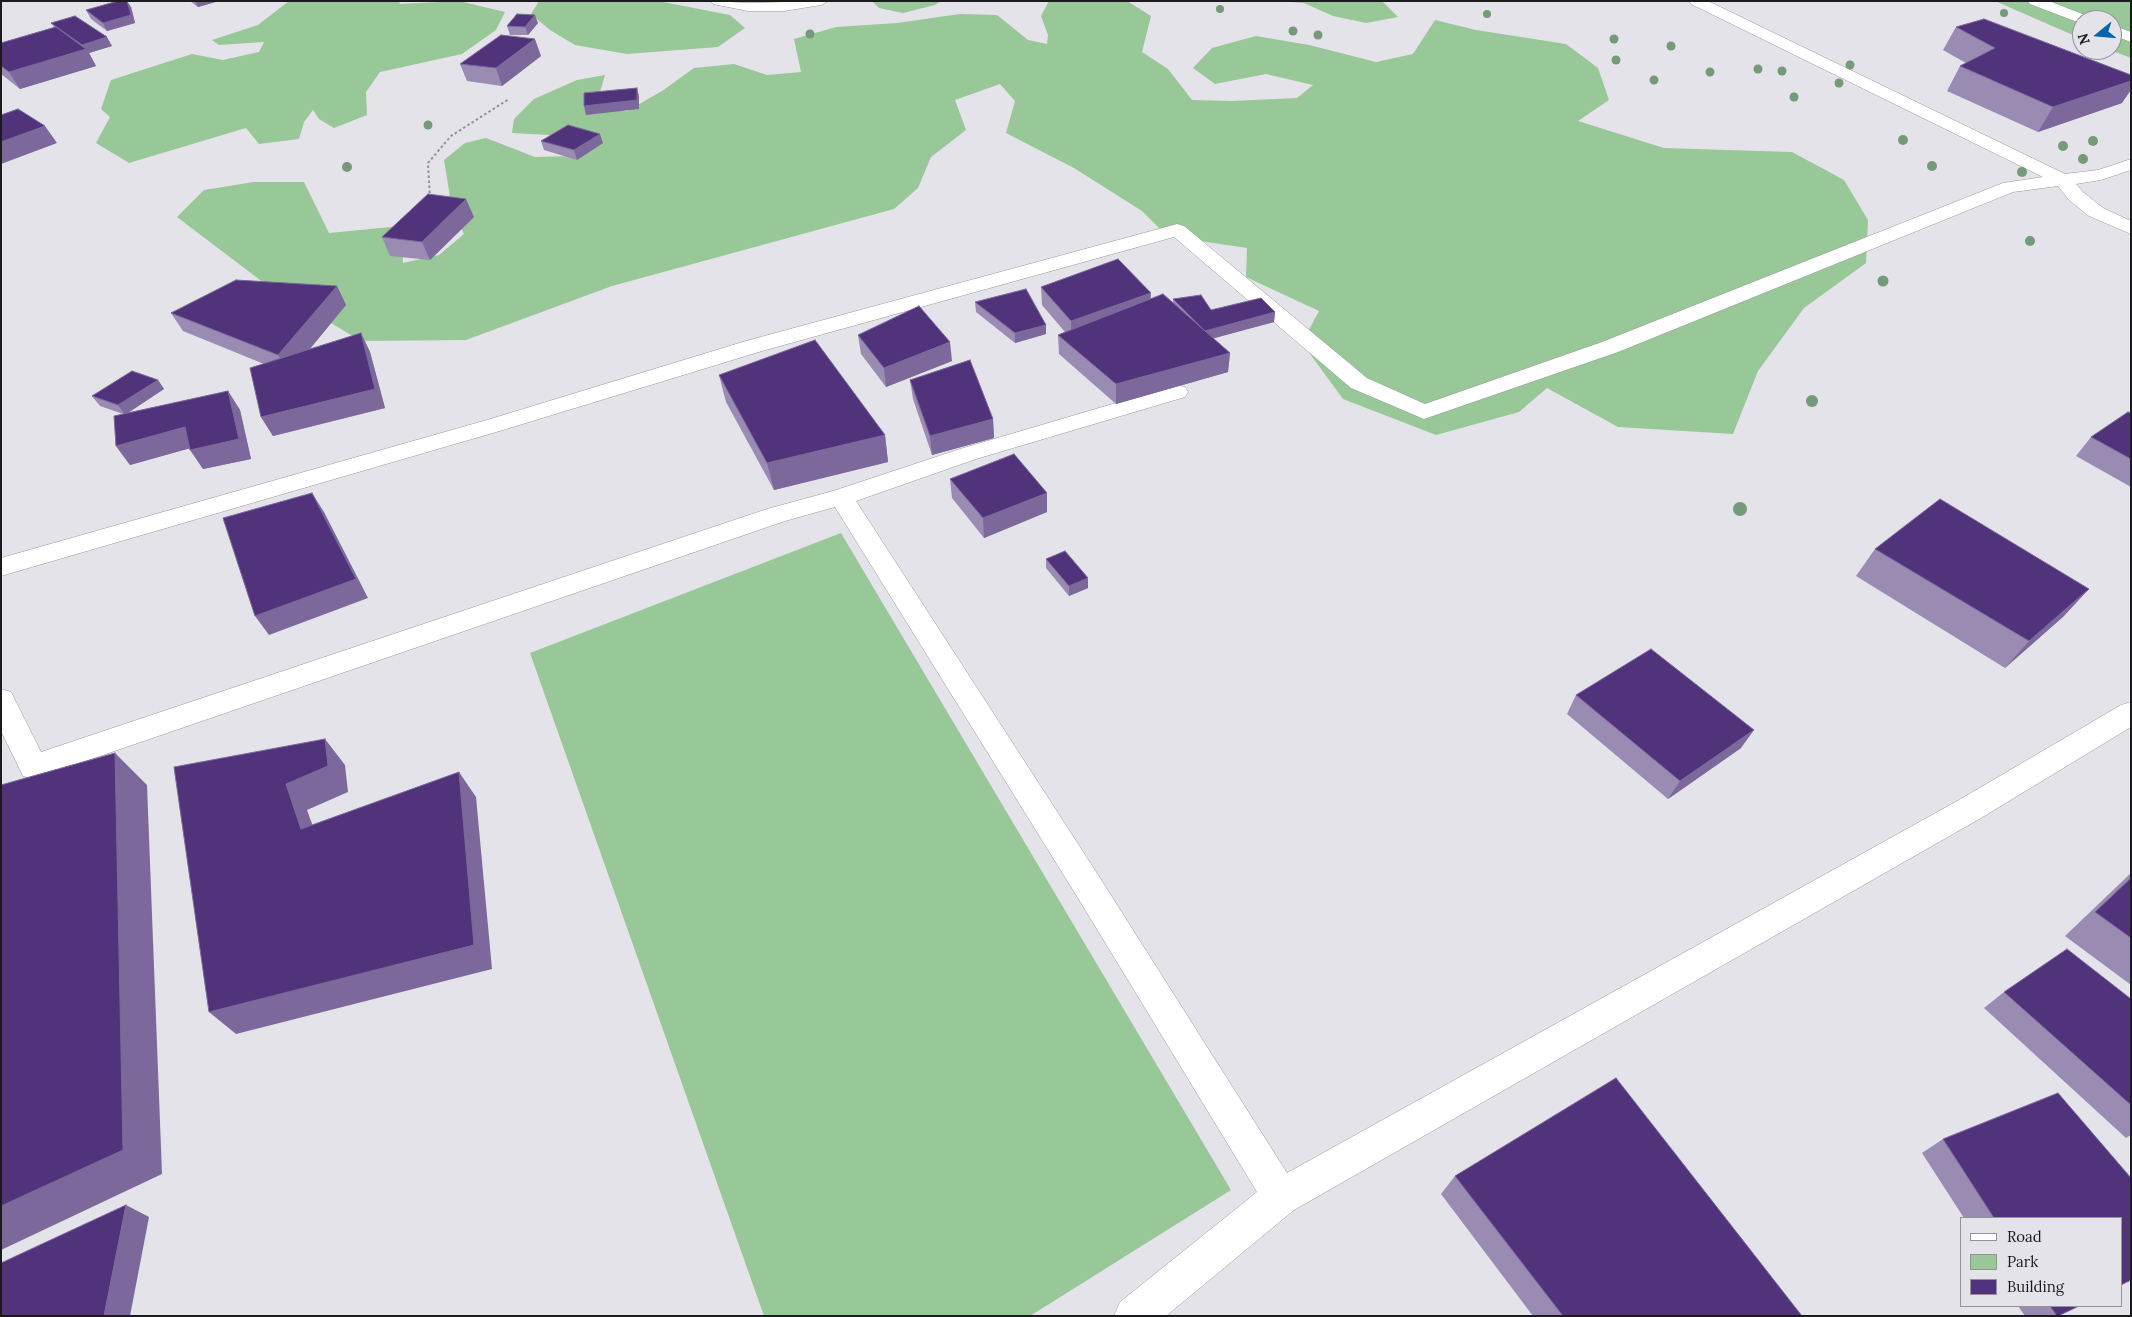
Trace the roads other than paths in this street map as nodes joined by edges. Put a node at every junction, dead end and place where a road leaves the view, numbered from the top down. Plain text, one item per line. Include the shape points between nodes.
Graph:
1 (718, 1) edge
2 (821, 1) edge
3 (1696, 1) edge
4 (2035, 1) edge
5 (2072, 15) edge
6 (2131, 164) edge
7 (2063, 180) junction
8 (2131, 228) edge
9 (1177, 392) edge
10 (841, 497) junction
11 (1, 567) edge
12 (1, 700) edge
13 (2131, 713) edge
14 (1280, 1197) junction
15 (1134, 1316) edge

1 - 2 street via 748,7 784,7
3 - 7 street
4 - 5 street
6 - 7 street via 2101,175
7 - 8 street via 2096,212
7 - 11 street via 2009,187 1610,347 1424,412 1360,383 1177,230 754,346 495,425
9 - 10 street via 968,454
10 - 12 street via 776,515 33,768
10 - 14 street
13 - 14 street via 1970,809
14 - 15 street

